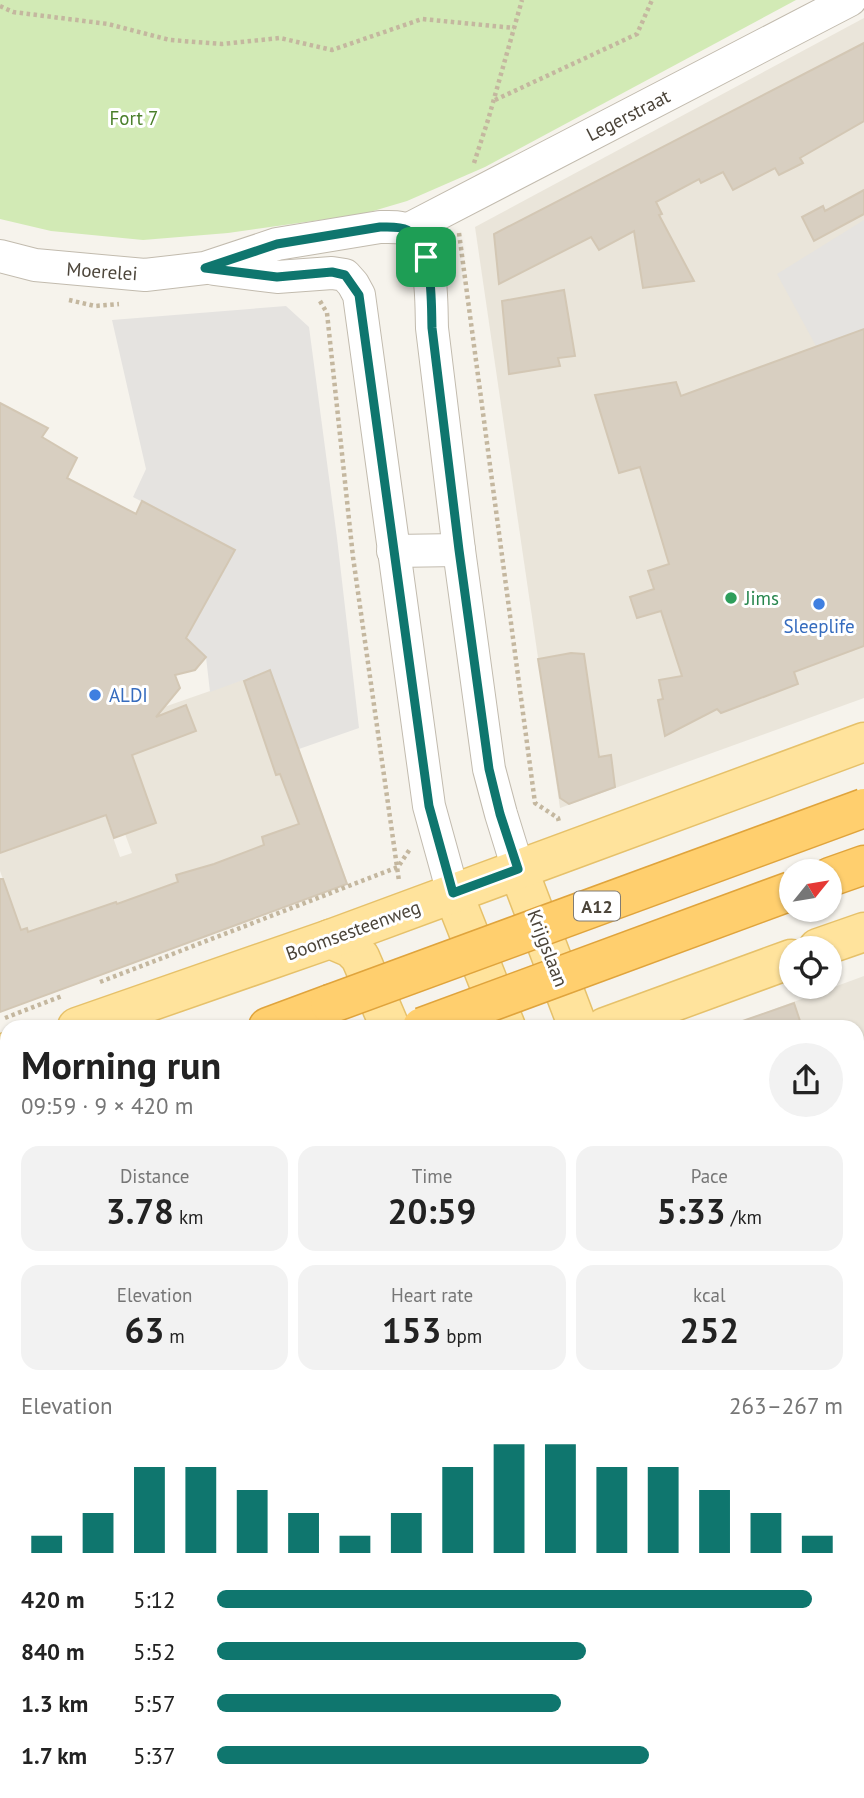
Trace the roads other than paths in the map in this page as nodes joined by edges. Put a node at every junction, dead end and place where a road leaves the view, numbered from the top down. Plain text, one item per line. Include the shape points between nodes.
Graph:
1 (850, 0) edge
2 (407, 230) junction
3 (0, 256) edge
4 (205, 268) junction
5 (459, 550) junction
6 (393, 551) junction
7 (864, 742) edge
8 (864, 808) edge
9 (864, 864) edge
10 (518, 869) junction
11 (842, 872) edge
12 (453, 893) junction
13 (779, 895) edge
14 (864, 932) edge
15 (330, 939) junction
16 (842, 940) edge
17 (779, 963) edge
18 (71, 1011) edge
19 (287, 1020) edge
20 (387, 1020) edge
21 (441, 1020) edge
22 (503, 1020) edge
23 (575, 1020) edge
24 (623, 1020) edge

1 - 2 street, Legerstraat
2 - 4 street, Moerelei via 380,227 277,244
2 - 5 street via 426,257
3 - 4 street, Moerelei via 36,265 145,275
4 - 6 street, Moerelei via 277,277 332,272 345,275 353,284 359,295
5 - 6 street
5 - 10 street via 489,769
6 - 12 street, Moerelei via 429,806
7 - 10 main road, Boomsesteenweg
8 - 19 highway, A12, bridge
9 - 11 highway
10 - 12 main road, Boomsesteenweg
10 - 23 main road, Krijgslaan
12 - 15 main road, Boomsesteenweg
12 - 22 main road
13 - 21 highway, bridge
14 - 16 main road
15 - 18 main road, Boomsesteenweg
15 - 20 main road via 360,957
17 - 24 main road

